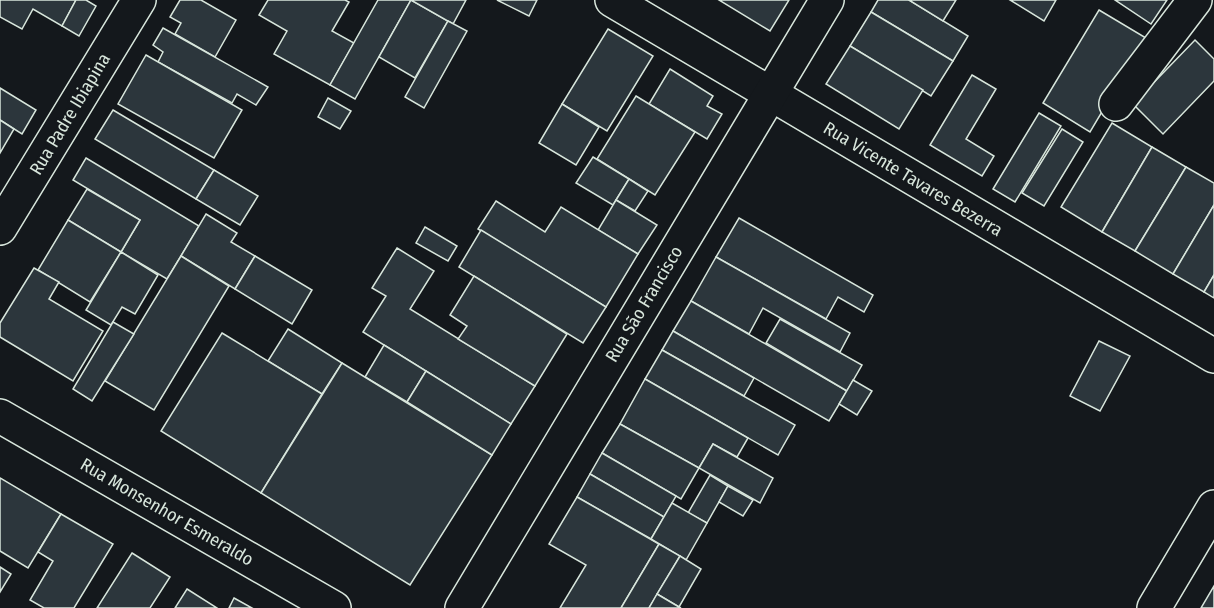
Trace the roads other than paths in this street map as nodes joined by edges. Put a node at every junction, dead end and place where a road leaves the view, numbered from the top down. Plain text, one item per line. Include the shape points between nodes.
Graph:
1 (140, 0) edge
2 (612, 0) edge
3 (827, 0) edge
4 (1195, 0) edge
5 (770, 94) junction
6 (1116, 104) dead end
7 (0, 228) edge
8 (1214, 356) edge
9 (0, 416) edge
10 (1214, 507) edge
11 (334, 608) edge
12 (462, 608) edge
13 (1154, 608) edge

1 - 7 street, Rua Padre Ibiapina
2 - 5 street, Rua Vicente Tavares Bezerra
3 - 5 street, Rua São Francisco
4 - 6 street
5 - 8 street, Rua Vicente Tavares Bezerra
5 - 12 street, Rua São Francisco
9 - 11 street, Rua Monsenhor Esmeraldo
10 - 13 street

